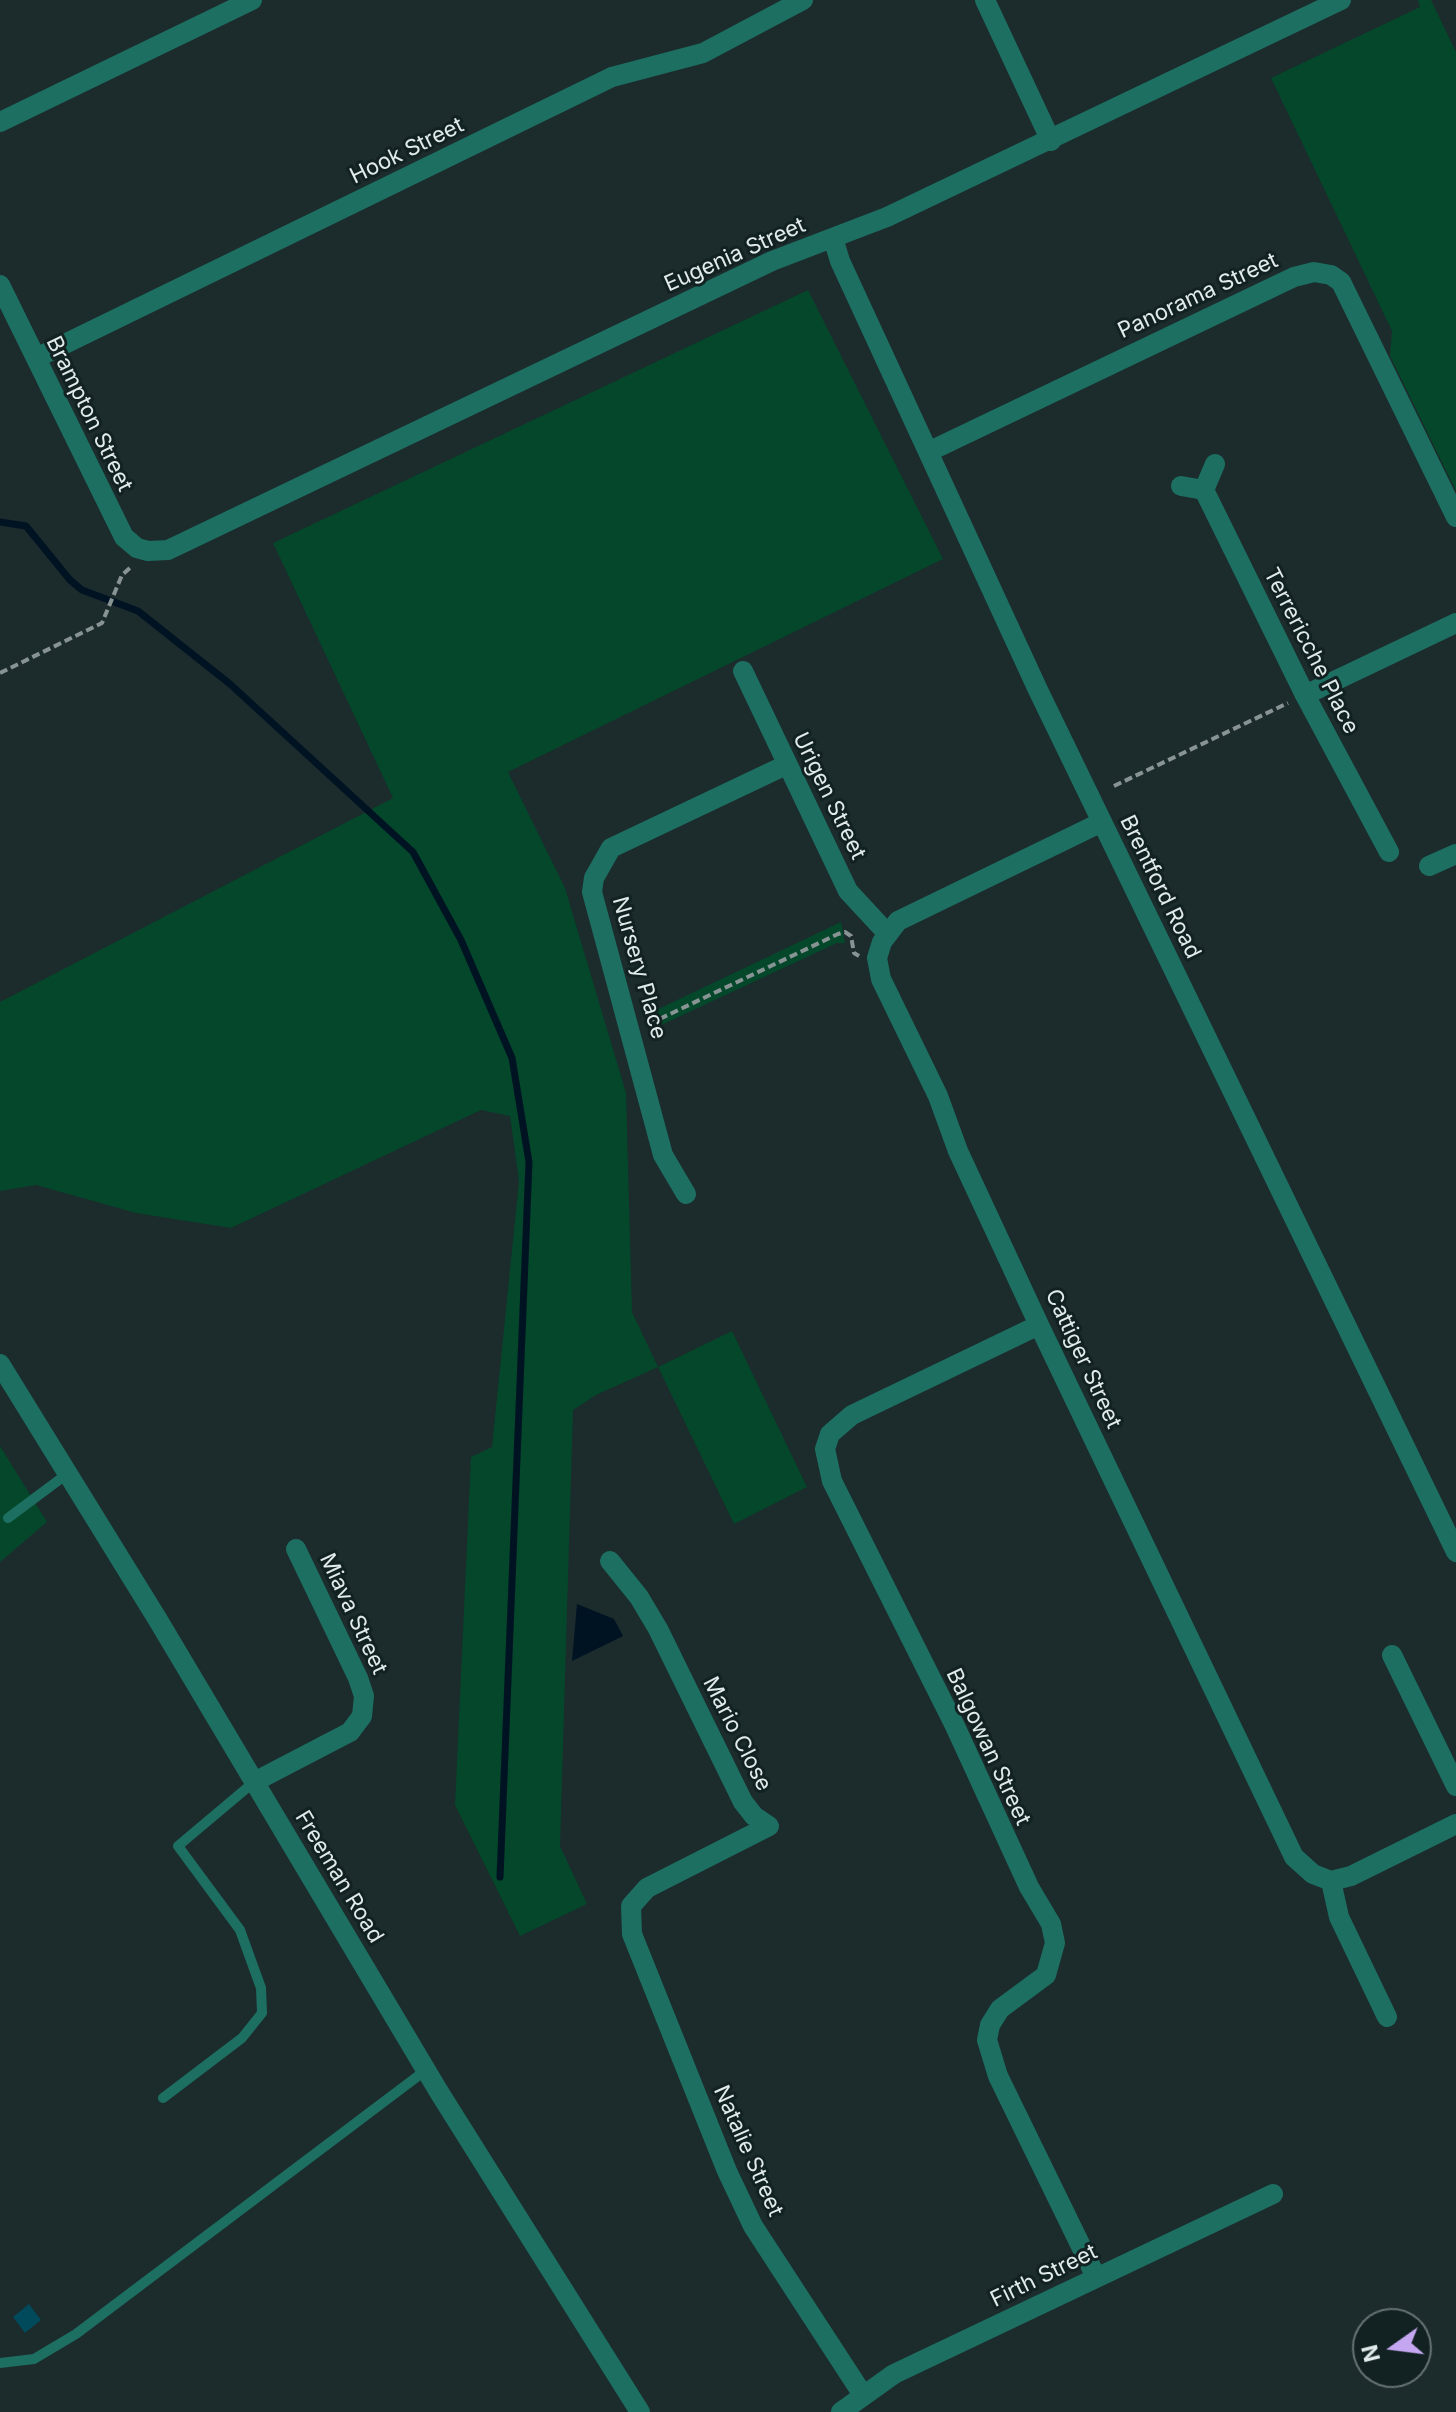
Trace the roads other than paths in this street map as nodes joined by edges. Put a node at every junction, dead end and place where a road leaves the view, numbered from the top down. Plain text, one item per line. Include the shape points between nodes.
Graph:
1 (252, 0) edge
2 (803, 0) edge
3 (985, 0) edge
4 (1341, 0) edge
5 (0, 122) edge
6 (1051, 141) junction
7 (833, 238) junction
8 (0, 285) edge
9 (36, 358) junction
10 (928, 452) junction
11 (1215, 464) dead end
12 (1181, 486) dead end
13 (1204, 490) junction
14 (1456, 517) edge
15 (148, 551) joint
16 (1456, 623) edge
17 (743, 671) dead end
18 (1305, 695) junction
19 (786, 765) junction
20 (1102, 822) junction
21 (1389, 852) dead end
22 (1456, 854) edge
23 (1429, 866) dead end
24 (886, 932) junction
25 (686, 1194) dead end
26 (1039, 1325) junction
27 (0, 1364) edge
28 (67, 1474) junction
29 (8, 1518) dead end
30 (296, 1549) dead end
31 (1456, 1552) edge
32 (610, 1561) dead end
33 (1392, 1655) dead end
34 (254, 1782) junction
35 (1456, 1786) edge
36 (1456, 1824) edge
37 (1331, 1881) junction
38 (631, 1906) joint
39 (1387, 2017) dead end
40 (426, 2070) junction
41 (163, 2098) dead end
42 (1273, 2194) dead end
43 (1096, 2277) junction
44 (0, 2363) edge
45 (863, 2395) junction
46 (640, 2412) edge
47 (841, 2412) edge

1 - 5 street
2 - 9 street, Hook Street via 703,53 612,77
3 - 6 street
4 - 6 street, Eugenia Street
6 - 7 street, Eugenia Street
7 - 10 street, Brentford Road
7 - 15 street, Eugenia Street via 772,261 184,544
8 - 9 street, Brampton Street
9 - 15 street, Brampton Street via 115,522 130,542
10 - 14 street, Panorama Street via 1314,272 1341,282
10 - 20 street, Brentford Road
11 - 13 street
12 - 13 street
13 - 18 street, Terrericche Place
16 - 18 street
17 - 19 street, Urigen Street
18 - 21 street, Terrericche Place
19 - 24 street, Urigen Street via 848,891
19 - 25 street, Nursery Place via 611,848 598,867 592,892 663,1155
20 - 24 street via 920,910
20 - 31 street, Brentford Road
22 - 23 street
24 - 26 street, Cattiger Street via 877,958 881,979
26 - 37 street, Cattiger Street via 1294,1857
26 - 43 street, Balgowan Street via 852,1415 830,1434 825,1449 832,1481 1051,1924 1055,1943 1046,1975 1000,2009 987,2040 998,2076
27 - 28 street, Freeman Road
28 - 29 lane
28 - 34 street, Freeman Road
30 - 34 street, Miava Street via 358,1678 364,1696 362,1716 350,1732
32 - 38 street, Mario Close via 658,1629 743,1802 769,1826 647,1888
33 - 35 street
34 - 40 street, Freeman Road
34 - 41 lane via 178,1846 240,1930 261,1988 262,2013 242,2038
36 - 37 street
37 - 39 street via 1339,1917
38 - 45 street, Natalie Street via 632,1934 753,2226
40 - 44 lane via 76,2334 34,2359
40 - 46 street, Freeman Road
42 - 43 street, Firth Street
43 - 45 street, Firth Street via 894,2374
45 - 47 street, Firth Street

